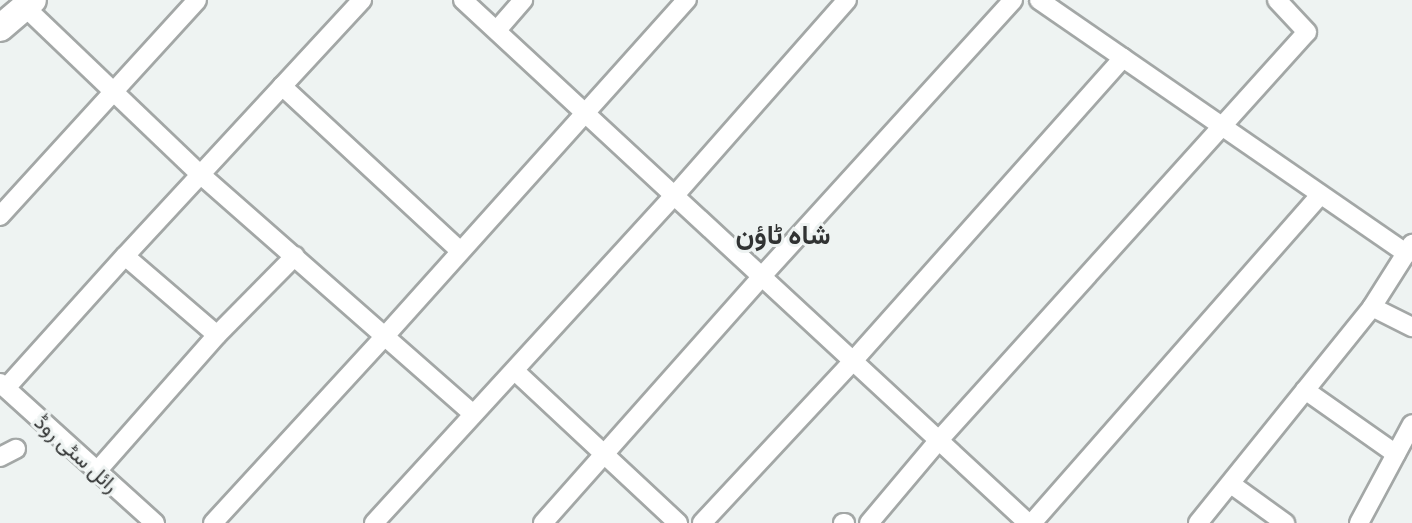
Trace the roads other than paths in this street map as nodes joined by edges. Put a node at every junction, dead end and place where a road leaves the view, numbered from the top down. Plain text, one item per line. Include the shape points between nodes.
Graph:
1 (197, 0) edge
2 (362, 0) edge
3 (463, 0) edge
4 (523, 0) edge
5 (687, 0) edge
6 (847, 0) edge
7 (1013, 0) edge
8 (1039, 0) edge
9 (1277, 0) edge
10 (29, 4) edge
11 (0, 28) edge
12 (497, 30) junction
13 (1123, 58) junction
14 (282, 86) junction
15 (114, 91) junction
16 (585, 112) junction
17 (1221, 127) junction
18 (201, 174) junction
19 (675, 195) junction
20 (1320, 195) junction
21 (0, 216) edge
22 (1409, 249) edge
23 (460, 251) junction
24 (125, 255) junction
25 (295, 256) junction
26 (762, 276) junction
27 (1372, 307) junction
28 (1412, 327) edge
29 (218, 335) junction
30 (385, 336) junction
31 (853, 361) junction
32 (515, 371) junction
33 (3, 386) edge
34 (1305, 390) junction
35 (472, 413) junction
36 (1412, 424) edge
37 (939, 440) junction
38 (604, 454) junction
39 (1395, 454) junction
40 (97, 471) junction
41 (1231, 484) junction
42 (871, 522) edge
43 (154, 523) edge
44 (213, 523) edge
45 (374, 523) edge
46 (543, 523) edge
47 (678, 523) edge
48 (702, 523) edge
49 (1030, 523) edge
50 (1198, 523) edge
51 (1284, 523) edge
52 (1359, 523) edge

1 - 15 street
2 - 14 street
3 - 12 street
4 - 12 street
5 - 16 street
6 - 19 street
7 - 26 street
8 - 13 street
9 - 17 street via 1307,32
10 - 11 street
10 - 15 street
12 - 16 street
13 - 17 street
13 - 31 street
14 - 18 street
14 - 23 street
15 - 18 street
15 - 21 street
16 - 19 street
16 - 23 street
17 - 20 street
17 - 37 street
18 - 24 street
18 - 25 street
19 - 26 street
19 - 32 street
20 - 22 street
20 - 49 street
22 - 27 street
23 - 30 street
24 - 29 street
24 - 33 street
25 - 29 street
25 - 30 street
26 - 31 street
26 - 38 street
27 - 28 street
27 - 34 street
29 - 40 street
30 - 35 street
30 - 44 street
31 - 37 street
31 - 48 street
32 - 35 street
32 - 38 street
33 - 40 street, رائل سٹی روڈ
34 - 39 street
34 - 41 street
35 - 45 street
36 - 39 street
37 - 42 street
37 - 49 street
38 - 46 street
38 - 47 street
39 - 52 street
40 - 43 street, رائل سٹی روڈ
41 - 50 street
41 - 51 street

